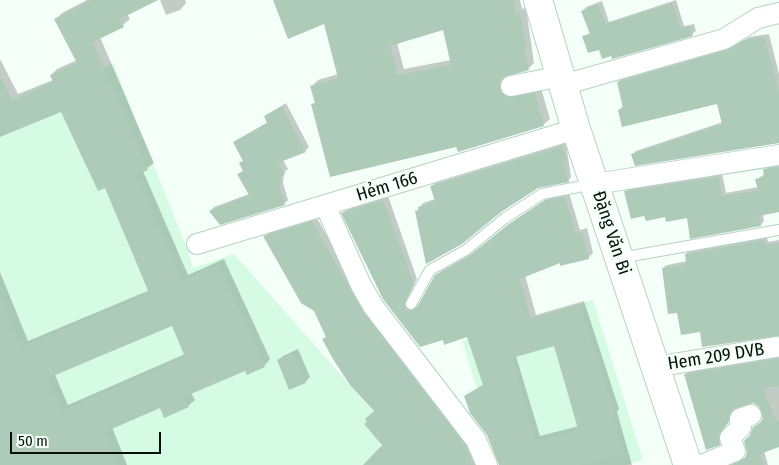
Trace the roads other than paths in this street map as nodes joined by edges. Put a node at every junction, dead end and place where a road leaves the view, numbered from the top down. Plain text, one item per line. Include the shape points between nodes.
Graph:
1 (538, 0) edge
2 (779, 13) edge
3 (562, 80) junction
4 (512, 86) dead end
5 (576, 128) junction
6 (779, 156) edge
7 (595, 184) junction
8 (325, 206) junction
9 (779, 230) edge
10 (197, 244) dead end
11 (618, 259) junction
12 (411, 304) dead end
13 (776, 347) dead end
14 (655, 366) junction
15 (751, 415) dead end
16 (487, 465) edge
17 (688, 465) edge
18 (702, 465) edge

1 - 3 main road, Đặng Văn Bi
2 - 3 street via 758,18 724,39
3 - 4 street
3 - 5 main road, Đặng Văn Bi
5 - 7 main road, Đặng Văn Bi
5 - 8 street, Hẻm 166
6 - 7 street
7 - 11 main road, Đặng Văn Bi
7 - 12 lane via 542,194 505,218 466,250 430,270
8 - 10 street, Hẻm 166
8 - 16 street via 360,285 373,306 476,440
9 - 11 lane
11 - 14 main road, Đặng Văn Bi
13 - 14 street, Hem 209 DVB
14 - 17 main road, Đặng Văn Bi
15 - 18 street via 740,419 741,427 730,438 735,451

